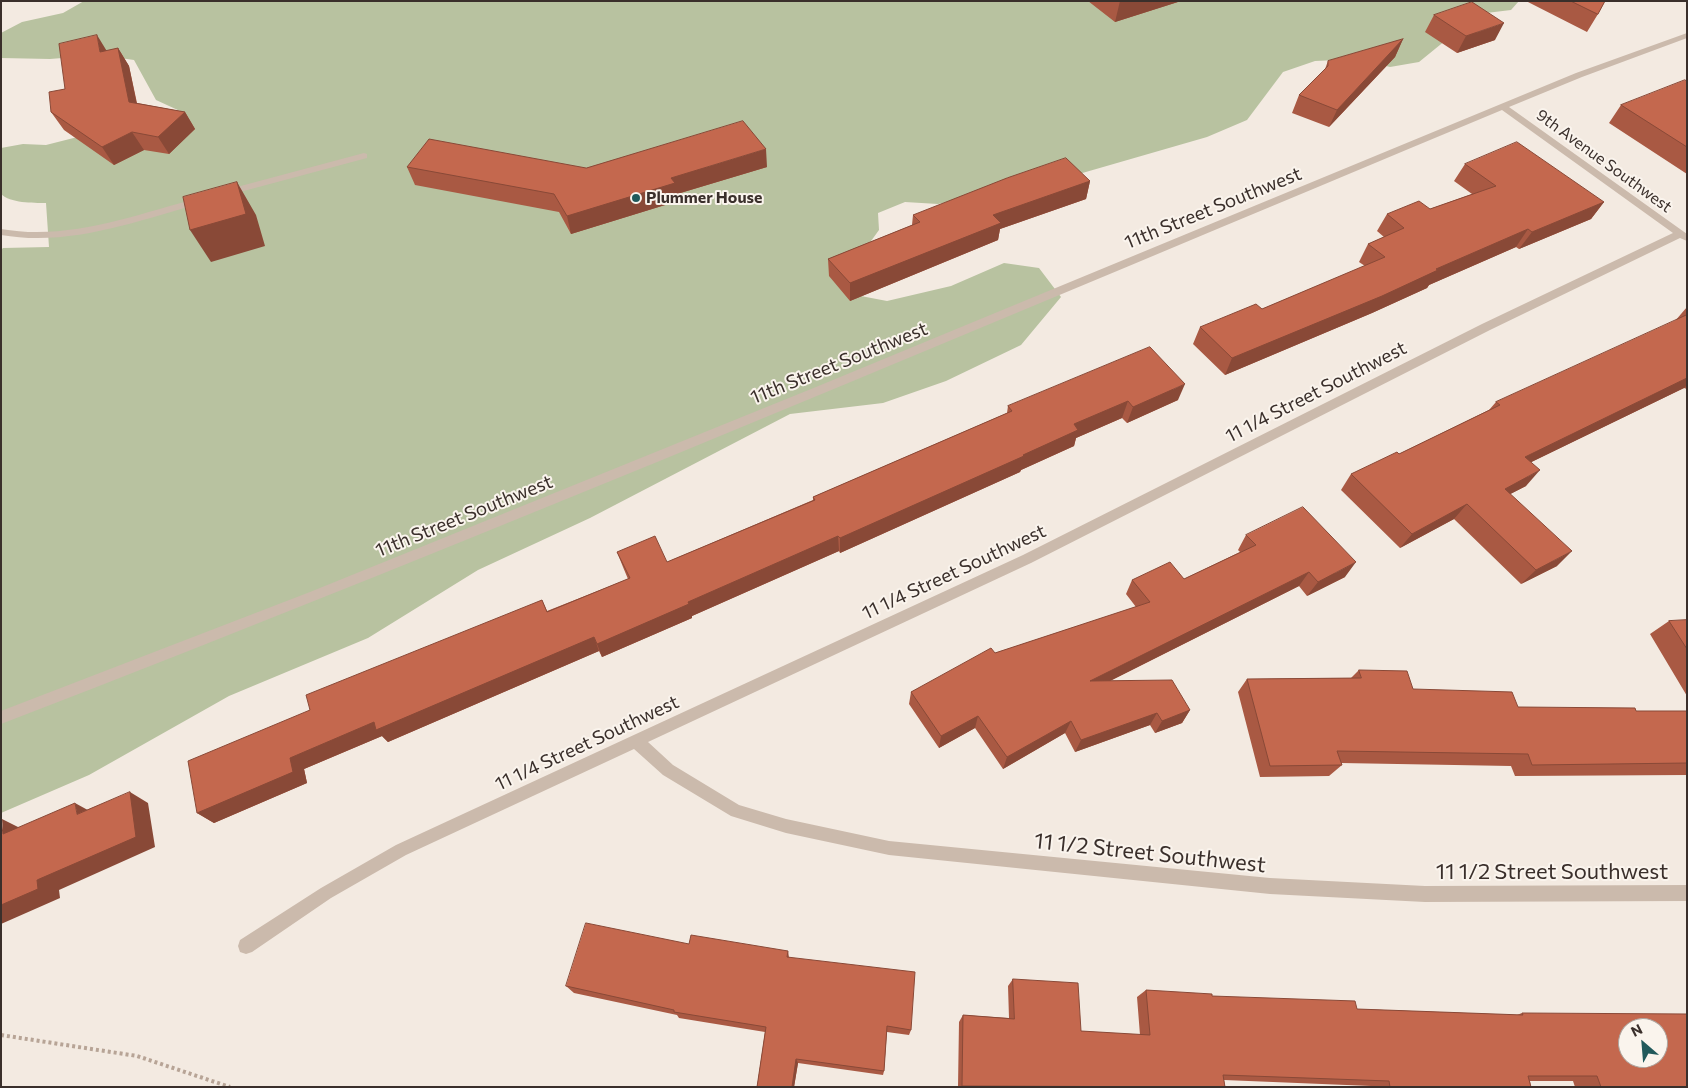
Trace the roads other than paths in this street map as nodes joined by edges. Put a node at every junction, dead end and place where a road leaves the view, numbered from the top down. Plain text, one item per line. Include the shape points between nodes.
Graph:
1 (1687, 35) edge
2 (1503, 107) junction
3 (364, 156) dead end
4 (1, 232) edge
5 (1683, 236) edge
6 (1, 718) edge
7 (636, 741) junction
8 (1687, 893) edge
9 (246, 946) dead end

1 - 2 street, 11th Street Southwest
2 - 5 street, 9th Avenue Southwest
2 - 6 street, 11th Street Southwest via 315,596
3 - 4 street via 93,230 59,235 13,236
5 - 7 street, 11 1/4 Street Southwest via 1486,327 1027,559
7 - 8 street, 11 1/2 Street Southwest via 668,770 736,811 786,826 889,848 1270,886 1425,894
7 - 9 street, 11 1/4 Street Southwest via 401,850 326,893

